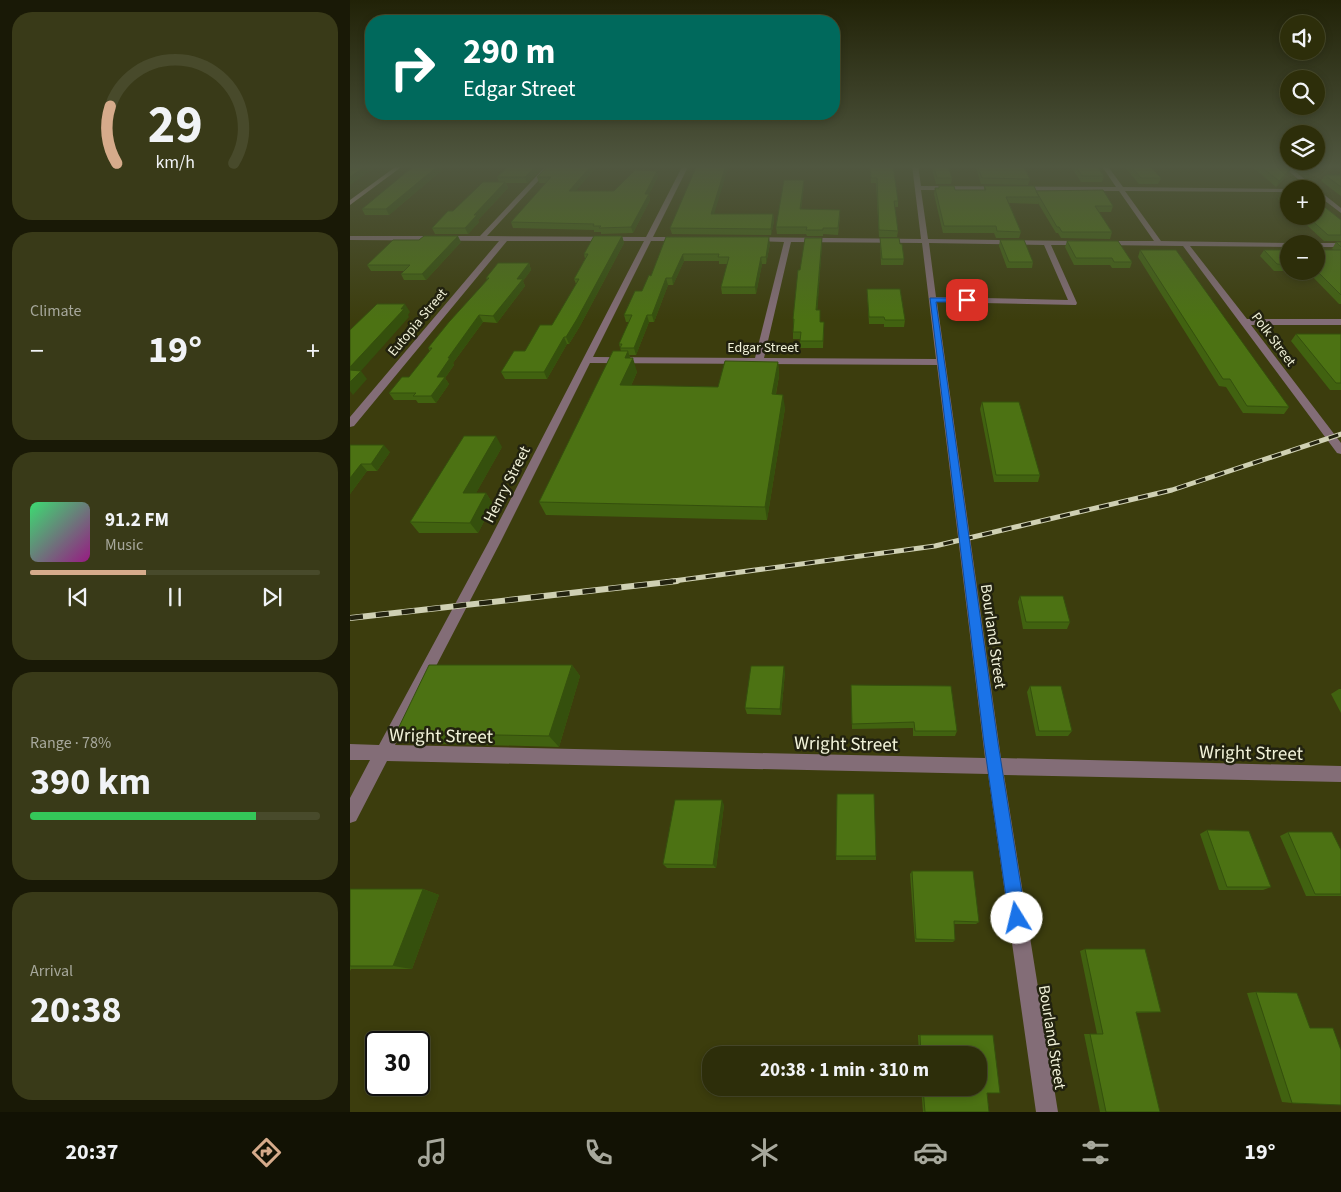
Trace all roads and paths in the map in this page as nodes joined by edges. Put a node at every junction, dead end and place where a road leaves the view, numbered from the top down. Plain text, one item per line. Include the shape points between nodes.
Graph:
1 (502, 217) edge
2 (660, 217) edge
3 (922, 217) edge
4 (1140, 217) edge
5 (350, 238) edge
6 (482, 238) junction
7 (505, 238) junction
8 (650, 238) junction
9 (690, 239) edge
10 (739, 239) edge
11 (788, 240) junction
12 (925, 241) junction
13 (1046, 242) junction
14 (1159, 244) junction
15 (1185, 244) junction
16 (1280, 244) edge
17 (1325, 245) edge
18 (1341, 245) edge
19 (932, 299) junction
20 (1245, 322) junction
21 (1341, 322) edge
22 (587, 360) junction
23 (760, 361) junction
24 (940, 362) junction
25 (350, 424) edge
26 (1341, 450) edge
27 (350, 752) edge
28 (382, 754) junction
29 (994, 766) junction
30 (1341, 774) edge
31 (350, 815) edge
32 (1047, 1112) edge

1 - 6 street
2 - 8 street, Henry Street
3 - 12 street, Bourland Street
4 - 14 street
5 - 6 street
6 - 7 street
7 - 8 street
7 - 25 street, Eutopia Street
8 - 9 street
8 - 22 street, Henry Street
10 - 11 street
11 - 12 street
11 - 23 street
12 - 13 street
12 - 19 street, Bourland Street
13 - 14 street
13 - 19 street via 1073,303
14 - 15 street
15 - 16 street
15 - 20 street, Polk Street
17 - 18 street
19 - 24 street, Bourland Street
20 - 21 street
20 - 26 street, Polk Street
22 - 23 street, Edgar Street
22 - 28 street, Henry Street
23 - 24 street, Edgar Street
24 - 29 street, Bourland Street
27 - 28 street, Wright Street
28 - 29 street, Wright Street
28 - 31 street, Henry Street
29 - 30 street, Wright Street
29 - 32 street, Bourland Street

